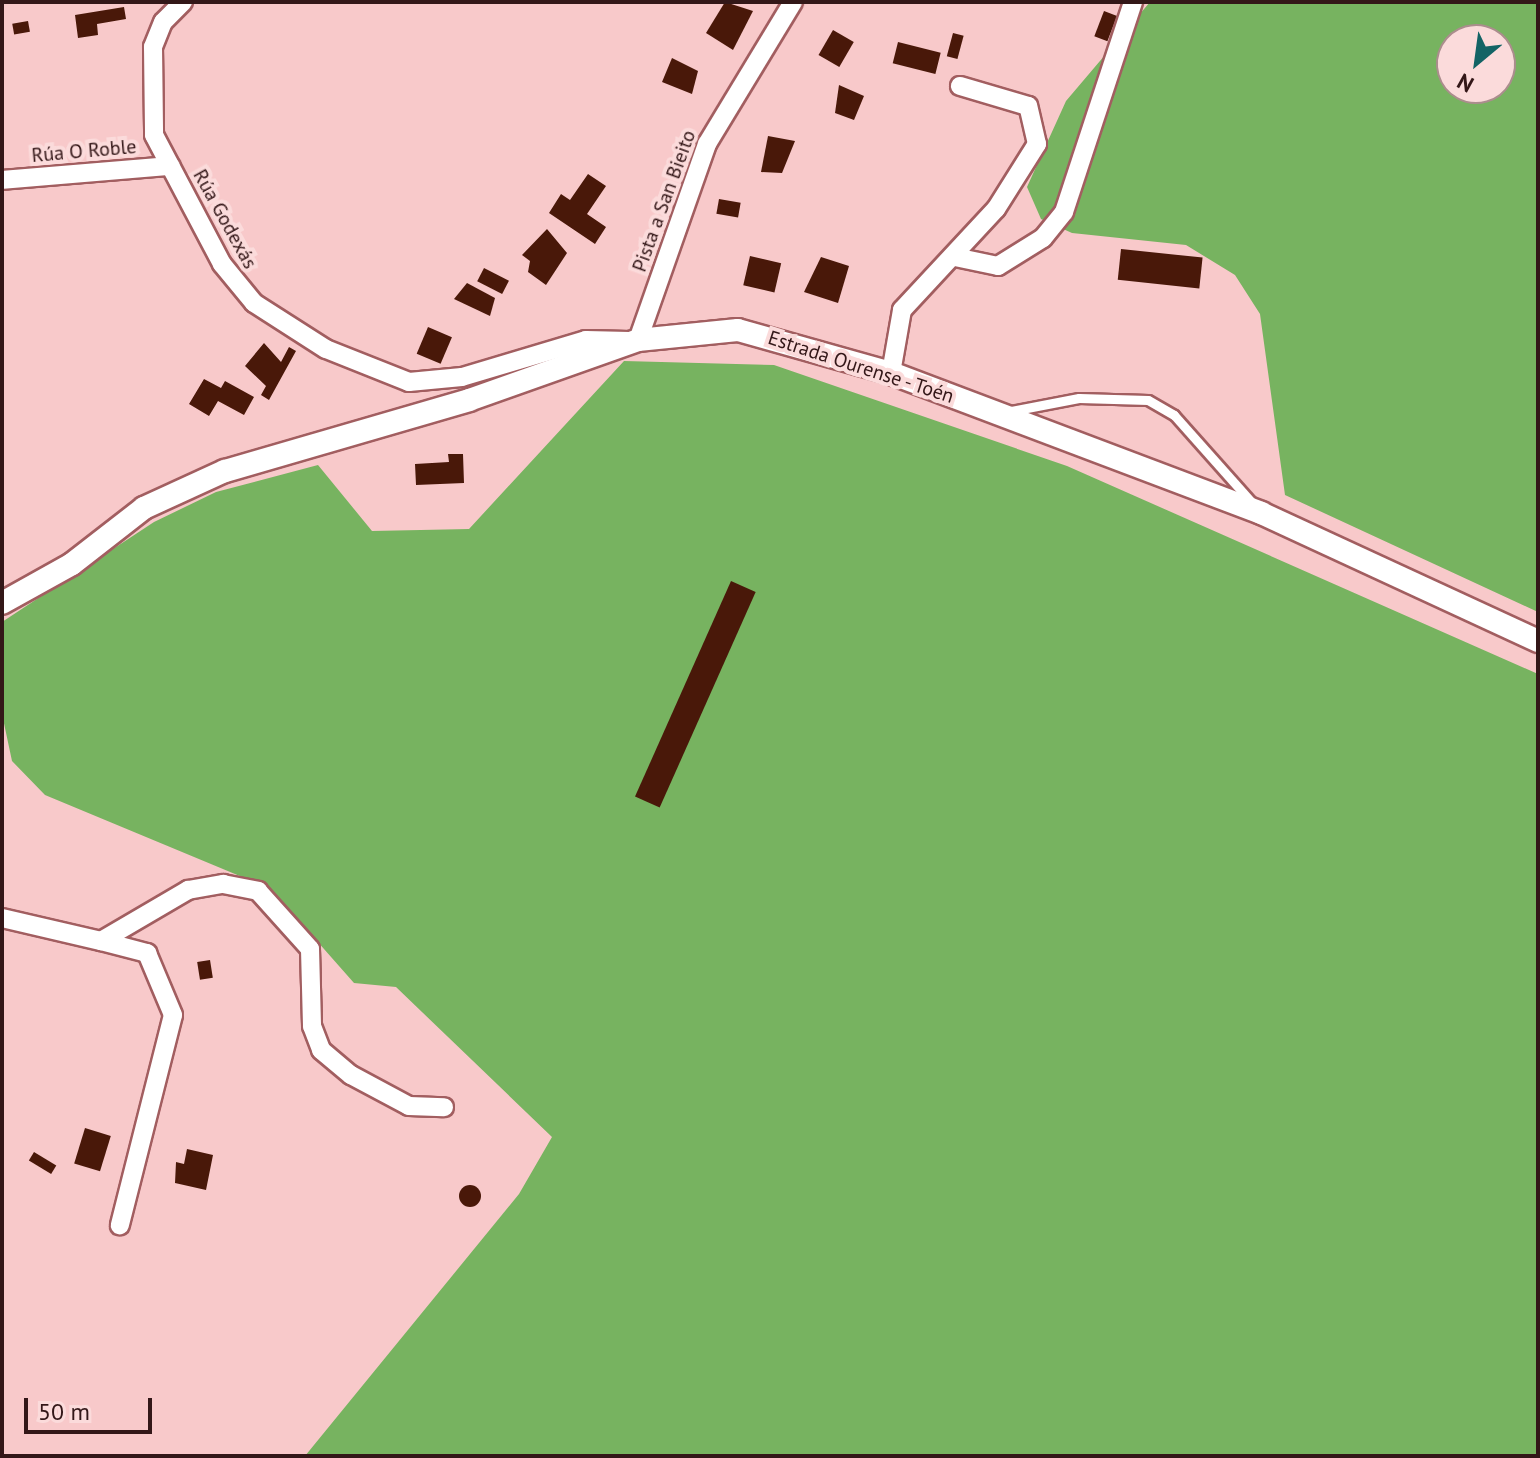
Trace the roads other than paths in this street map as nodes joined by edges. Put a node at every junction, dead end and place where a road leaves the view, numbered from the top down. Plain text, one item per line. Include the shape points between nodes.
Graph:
1 (183, 2) edge
2 (793, 2) edge
3 (1133, 2) edge
4 (960, 86) dead end
5 (170, 166) junction
6 (2, 180) edge
7 (955, 257) junction
8 (635, 340) junction
9 (891, 373) junction
10 (999, 414) junction
11 (1261, 513) junction
12 (2, 603) edge
13 (1538, 641) edge
14 (2, 918) edge
15 (101, 941) junction
16 (444, 1107) dead end
17 (120, 1225) dead end

1 - 5 street, Rúa Godexás via 163,22 152,58 151,120
2 - 8 street, Pista a San Bieito via 701,156
3 - 7 street via 1059,220 1030,248 998,266
4 - 7 street via 1022,101 1033,111 1038,128 1032,159
5 - 6 street, Rúa O Roble
5 - 8 street, Rúa Godexás via 242,291 286,326 359,365 425,382 586,340
7 - 9 street via 902,310
8 - 9 street, Estrada Ourense - Toén via 738,330
8 - 12 street, Estrada Ourense - Toén via 469,400 203,480 144,508 72,564
9 - 10 street, Estrada Ourense - Toén
10 - 11 street, Estrada Ourense - Toén
10 - 11 lane via 1079,398 1148,400 1174,415
11 - 13 street, Estrada Ourense - Toén
14 - 15 street
15 - 16 street via 188,890 223,884 258,891 310,949 312,1026 321,1050 351,1075 409,1106
15 - 17 street via 147,953 173,1015

